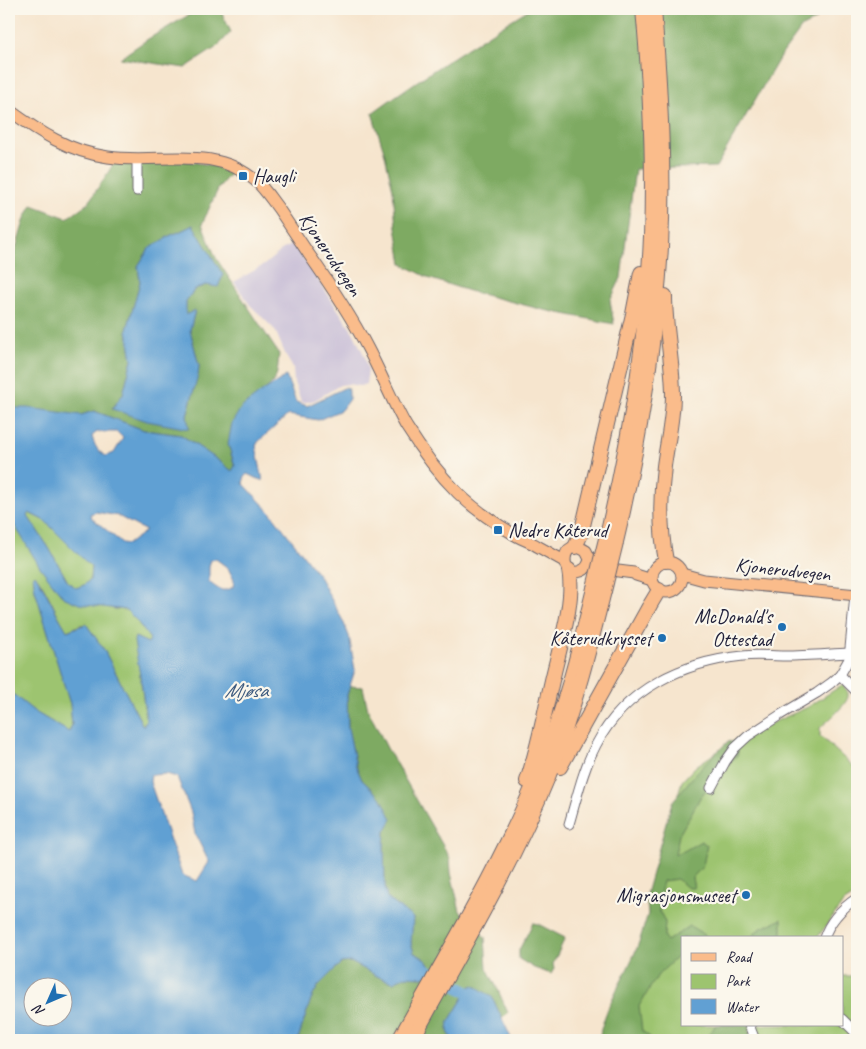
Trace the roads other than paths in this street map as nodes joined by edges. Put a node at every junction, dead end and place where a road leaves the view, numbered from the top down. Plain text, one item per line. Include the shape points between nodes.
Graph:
1 (644, 9) edge
2 (654, 9) edge
3 (9, 110) edge
4 (137, 160) junction
5 (138, 191) dead end
6 (652, 203) junction
7 (661, 246) junction
8 (611, 540) junction
9 (569, 557) junction
10 (666, 561) junction
11 (587, 564) junction
12 (681, 578) junction
13 (655, 580) junction
14 (856, 595) edge
15 (849, 652) junction
16 (840, 675) junction
17 (857, 691) edge
18 (711, 788) dead end
19 (569, 824) dead end
20 (520, 828) junction
21 (857, 898) edge
22 (825, 936) edge
23 (432, 993) junction
24 (844, 1021) edge
25 (749, 1026) edge
26 (857, 1034) edge
27 (400, 1040) edge
28 (412, 1040) edge
29 (755, 1040) edge

1 - 6 highway via 651,111
2 - 7 highway via 662,129
3 - 4 main road, Kjonerudvegen via 51,138 73,148 96,155
4 - 5 street
4 - 9 main road, Kjonerudvegen via 210,159 234,167 255,181 283,216 339,299 426,456 458,494 480,512 547,552
6 - 8 highway via 640,361
6 - 9 highway via 633,314 581,534
7 - 8 highway via 646,394 632,474
7 - 10 highway via 673,395 661,493
8 - 20 highway, bridge via 580,684 568,724 548,777
9 - 11 main road via 577,572
9 - 11 main road, Kjonerudvegen via 581,548 586,551
9 - 20 highway via 571,592 539,738 523,794
10 - 12 main road via 678,566
10 - 13 main road via 657,565
11 - 13 main road, Kjonerudvegen
12 - 13 main road, Kjonerudvegen via 675,589 665,592
12 - 14 main road, Kjonerudvegen
13 - 20 highway via 650,605 551,785
14 - 15 street
15 - 16 street via 849,659
15 - 19 street via 718,660 681,671 648,686 614,718 596,744
16 - 17 street
16 - 18 street via 748,736 725,762
20 - 23 highway via 500,880
21 - 22 street via 834,919
23 - 27 highway
23 - 28 highway
24 - 26 street
25 - 29 street

